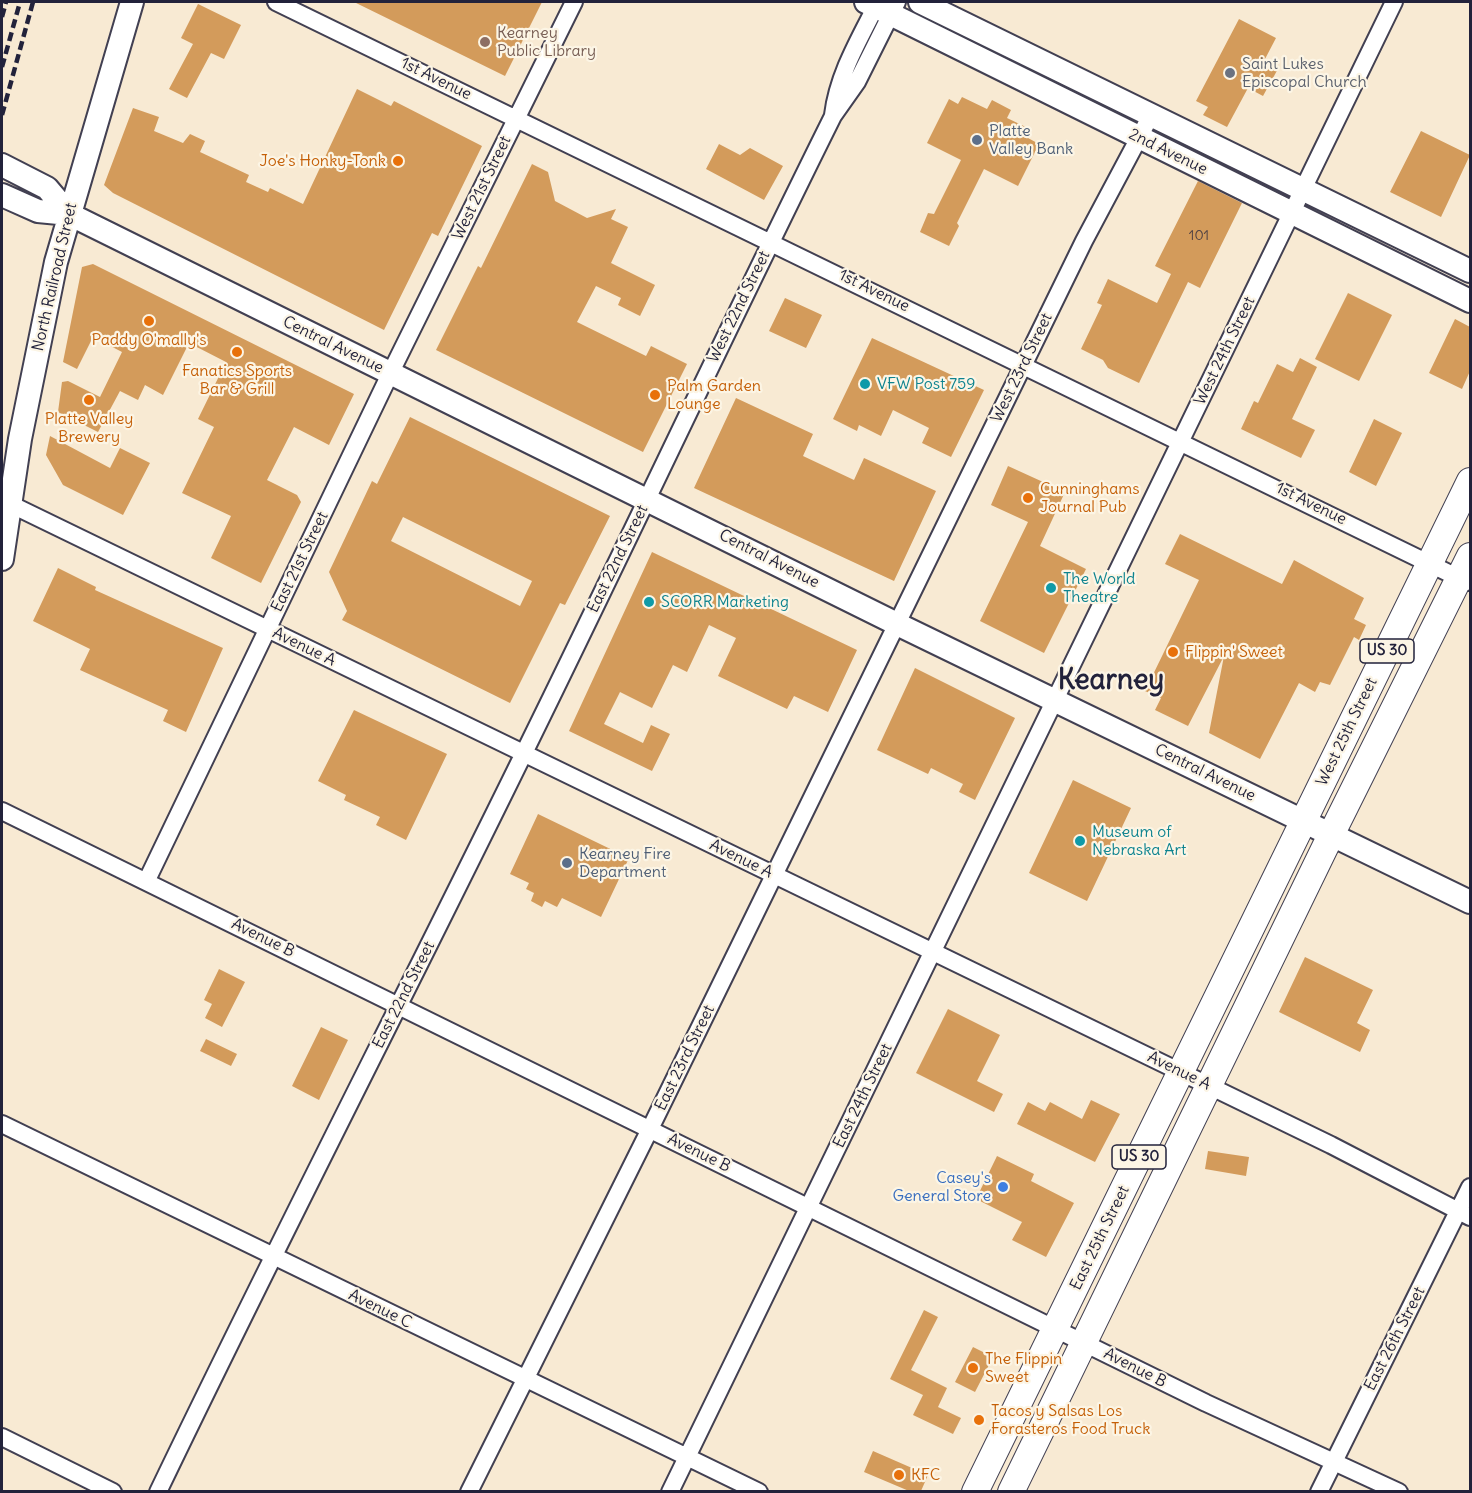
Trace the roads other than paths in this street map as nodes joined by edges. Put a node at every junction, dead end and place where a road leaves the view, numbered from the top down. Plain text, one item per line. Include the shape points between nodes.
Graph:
1 (132, 2) edge
2 (276, 2) edge
3 (574, 2) edge
4 (920, 2) edge
5 (1394, 2) edge
6 (882, 5) edge
7 (1151, 115) junction
8 (516, 118) junction
9 (1139, 138) junction
10 (2, 165) edge
11 (1303, 189) junction
12 (2, 195) edge
13 (1292, 213) junction
14 (69, 214) junction
15 (771, 241) junction
16 (1470, 271) edge
17 (1470, 301) edge
18 (1024, 363) junction
19 (390, 374) junction
20 (1182, 440) junction
21 (1470, 481) edge
22 (648, 499) junction
23 (10, 504) junction
24 (2, 559) edge
25 (1430, 563) junction
26 (1467, 572) edge
27 (897, 624) junction
28 (268, 629) junction
29 (1056, 700) junction
30 (524, 753) junction
31 (2, 811) edge
32 (1303, 822) junction
33 (1331, 835) junction
34 (773, 874) junction
35 (147, 880) junction
36 (1470, 902) edge
37 (933, 952) junction
38 (400, 1005) junction
39 (1181, 1072) junction
40 (1210, 1086) junction
41 (2, 1125) edge
42 (650, 1129) junction
43 (1470, 1187) edge
44 (809, 1207) junction
45 (1464, 1215) edge
46 (271, 1256) junction
47 (1055, 1328) junction
48 (1085, 1342) junction
49 (524, 1379) junction
50 (2, 1437) edge
51 (687, 1457) junction
52 (1333, 1463) junction
53 (113, 1491) edge
54 (158, 1491) edge
55 (469, 1491) edge
56 (670, 1491) edge
57 (759, 1491) edge
58 (975, 1491) edge
59 (1011, 1491) edge
60 (1319, 1491) edge
61 (1399, 1491) edge

1 - 14 main road, North Railroad Street
2 - 8 street, 1st Avenue
3 - 8 street, West 21st Street
4 - 7 main road, 2nd Avenue
5 - 11 street, West 24th Street
6 - 9 main road, 2nd Avenue
6 - 15 street, West 22nd Street via 842,75 832,116
7 - 9 street, West 23rd Street
7 - 11 main road, 2nd Avenue
8 - 15 street, 1st Avenue
8 - 19 street, West 21st Street
9 - 13 main road, 2nd Avenue
9 - 18 street, West 23rd Street
10 - 14 main road, Central Avenue via 46,188
11 - 13 street, West 24th Street
11 - 16 main road, 2nd Avenue
12 - 14 main road, Central Avenue via 38,211
13 - 17 main road, 2nd Avenue
13 - 20 street, West 24th Street
14 - 19 main road, Central Avenue
14 - 23 main road, North Railroad Street via 56,262
15 - 18 street, 1st Avenue
15 - 22 street, West 22nd Street
18 - 20 street, 1st Avenue
18 - 27 street, West 23rd Street
19 - 22 main road, Central Avenue
19 - 28 street, East 21st Street
20 - 25 street, 1st Avenue
20 - 29 street, West 24th Street
21 - 25 main road, West 25th Street / US 30
22 - 27 main road, Central Avenue
22 - 30 street, East 22nd Street
23 - 24 main road, North Railroad Street
23 - 28 street, Avenue A
25 - 26 street, 1st Avenue
25 - 32 main road, West 25th Street / US 30
26 - 33 main road, West 25th Street / US 30
27 - 29 main road, Central Avenue
27 - 34 street, East 23rd Street
28 - 30 street, Avenue A
28 - 35 street, East 21st Street
29 - 32 main road, Central Avenue
29 - 37 street, East 24th Street
30 - 34 street, Avenue A
30 - 38 street, East 22nd Street
31 - 35 street, Avenue B
32 - 33 main road, Central Avenue
32 - 39 main road, East 25th Street / US 30
33 - 36 main road, Central Avenue
33 - 40 main road, East 25th Street / US 30
34 - 37 street, Avenue A
34 - 42 street, East 23rd Street
35 - 38 street, Avenue B
37 - 39 street, Avenue A
37 - 44 street, East 24th Street
38 - 42 street, Avenue B
38 - 46 street, East 22nd Street
39 - 40 street, Avenue A
39 - 47 main road, East 25th Street / US 30
40 - 45 street, Avenue A
40 - 48 main road, East 25th Street / US 30
41 - 46 street, Avenue C
42 - 44 street, Avenue B
42 - 49 street, East 23rd Street
43 - 45 street, East 26th Street
44 - 47 street, Avenue B
44 - 51 street, East 24th Street
45 - 52 street, East 26th Street
46 - 49 street, Avenue C
46 - 54 street, East 22nd Street
47 - 48 street, Avenue B
47 - 58 main road, East 25th Street / US 30
48 - 52 street, Avenue B
48 - 59 main road, East 25th Street / US 30
49 - 51 street, Avenue C
49 - 55 street, East 23rd Street
50 - 53 street
51 - 56 street, East 24th Street
51 - 57 street, Avenue C
52 - 60 street, East 26th Street
52 - 61 street, Avenue B

